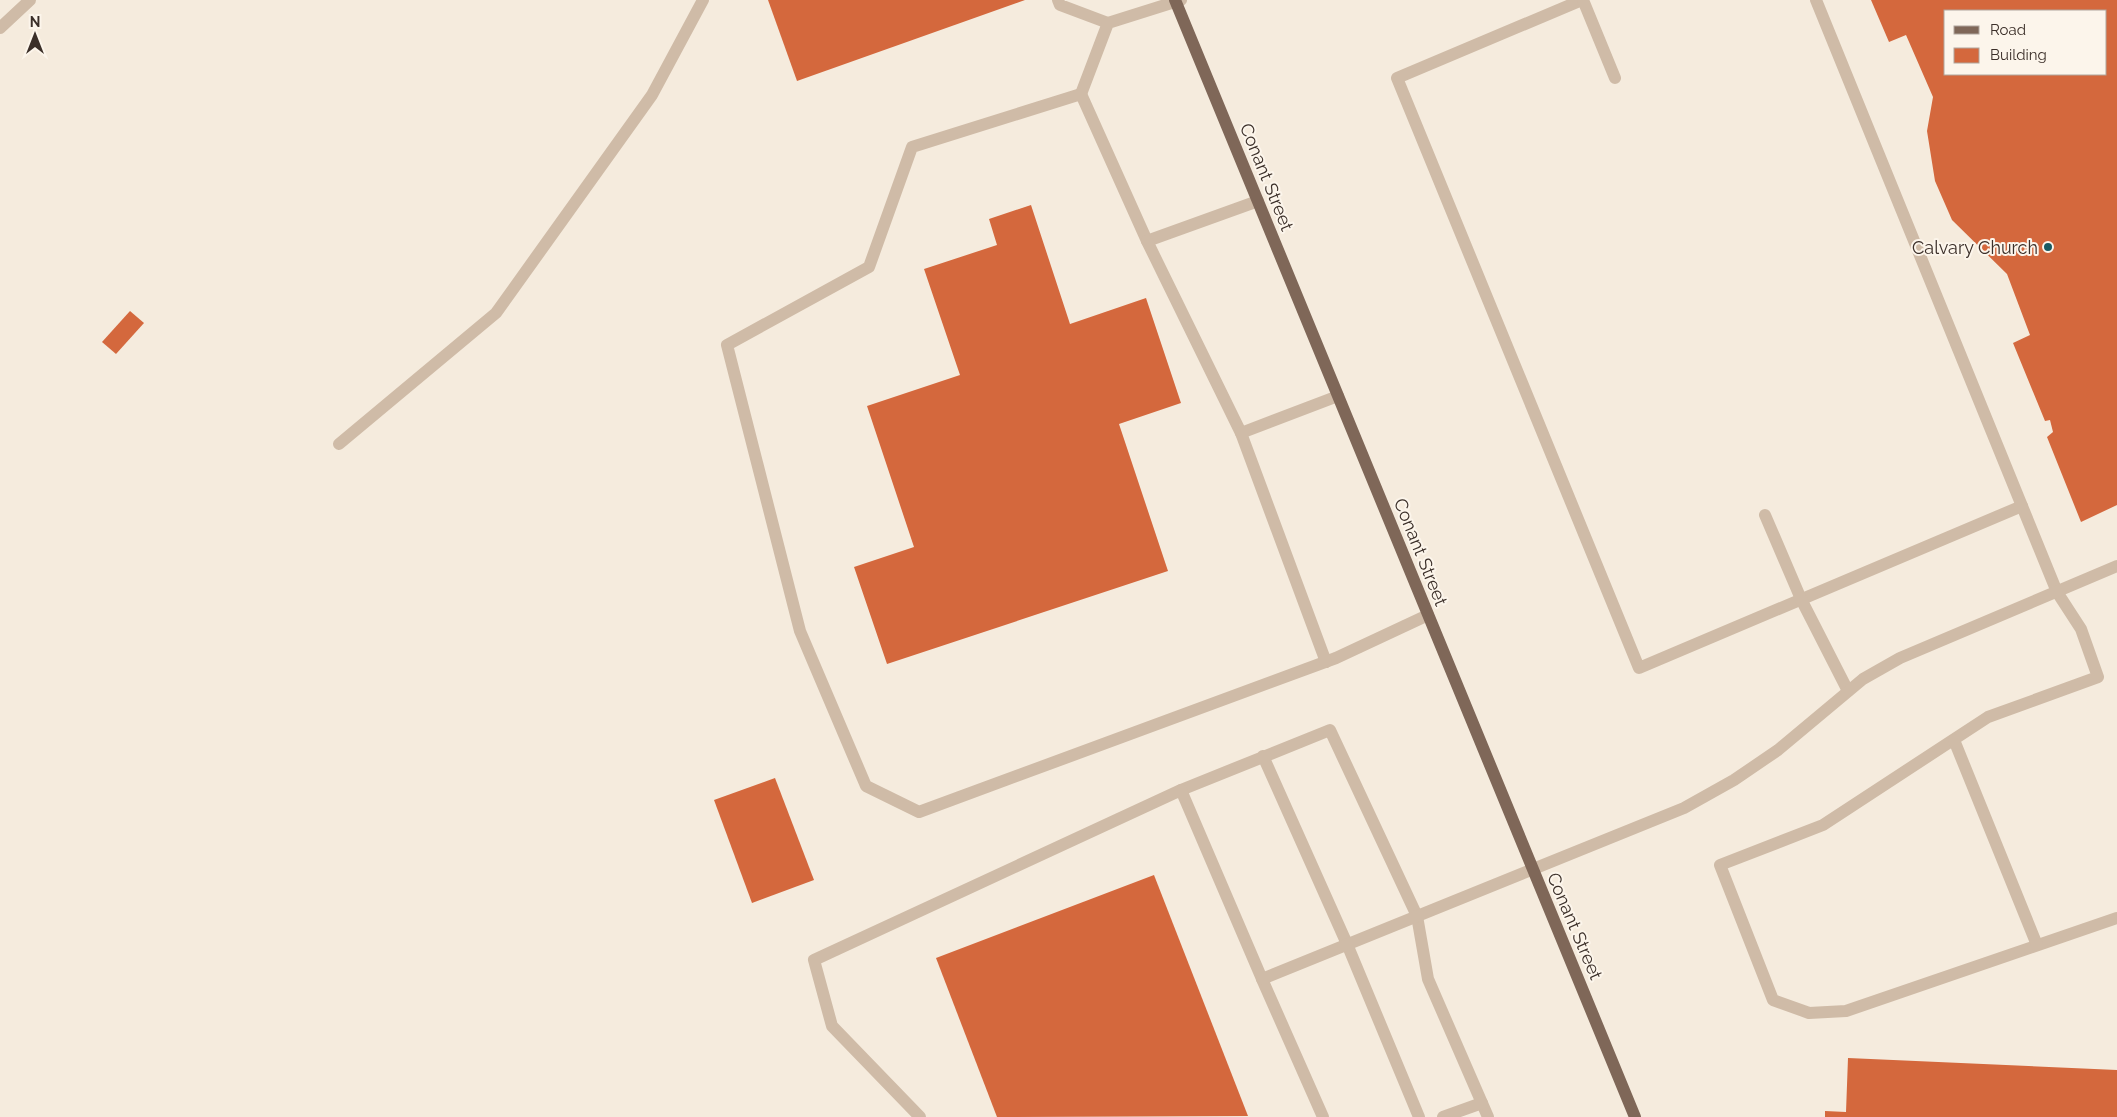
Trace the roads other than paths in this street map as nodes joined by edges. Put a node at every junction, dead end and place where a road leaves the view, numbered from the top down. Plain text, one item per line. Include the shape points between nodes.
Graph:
1 (30, 0) edge
2 (703, 0) edge
3 (1058, 0) edge
4 (1582, 0) edge
5 (1816, 0) edge
6 (1177, 1) edge
7 (1108, 23) junction
8 (0, 28) edge
9 (1615, 78) dead end
10 (1081, 94) junction
11 (1258, 201) junction
12 (1147, 241) junction
13 (1338, 396) junction
14 (1241, 433) junction
15 (339, 444) dead end
16 (2022, 506) junction
17 (1765, 515) dead end
18 (2117, 566) edge
19 (2057, 592) junction
20 (1801, 599) junction
21 (1428, 615) junction
22 (1326, 662) junction
23 (1848, 691) junction
24 (1954, 740) junction
25 (1263, 756) junction
26 (1181, 790) junction
27 (1533, 870) junction
28 (1417, 916) junction
29 (2117, 918) edge
30 (1346, 944) junction
31 (2037, 946) junction
32 (1262, 979) junction
33 (1482, 1103) junction
34 (920, 1117) edge
35 (1323, 1117) edge
36 (1419, 1117) edge
37 (1444, 1117) edge
38 (1488, 1117) edge
39 (1635, 1117) edge

1 - 8 lane
2 - 15 lane via 652,94 496,313
3 - 7 lane via 1060,6
4 - 9 lane
4 - 20 lane via 1397,78 1639,668
5 - 16 lane
6 - 7 lane
6 - 11 main road, Conant Street
7 - 10 lane
10 - 12 lane
10 - 22 lane via 912,147 870,267 727,345 800,631 866,786 919,812
11 - 12 lane
11 - 13 main road, Conant Street
12 - 14 lane
13 - 14 lane
13 - 21 main road, Conant Street
14 - 22 lane
16 - 19 lane
16 - 20 lane
17 - 20 lane
18 - 19 lane
19 - 23 lane via 1900,658
19 - 24 lane via 2080,629 2098,677 1988,717
20 - 23 lane
21 - 22 lane
21 - 27 main road, Conant Street
23 - 27 lane via 1778,750 1734,780 1684,808
24 - 31 lane
24 - 31 lane via 1823,825 1720,864 1774,1000 1808,1013 1846,1011
25 - 26 lane
25 - 28 lane via 1330,730
25 - 30 lane
26 - 32 lane
26 - 34 lane via 814,960 832,1026
27 - 28 lane
27 - 39 main road, Conant Street
28 - 30 lane
28 - 33 lane via 1428,979
29 - 31 lane
30 - 32 lane
30 - 36 lane
32 - 35 lane
33 - 37 lane
33 - 38 lane

